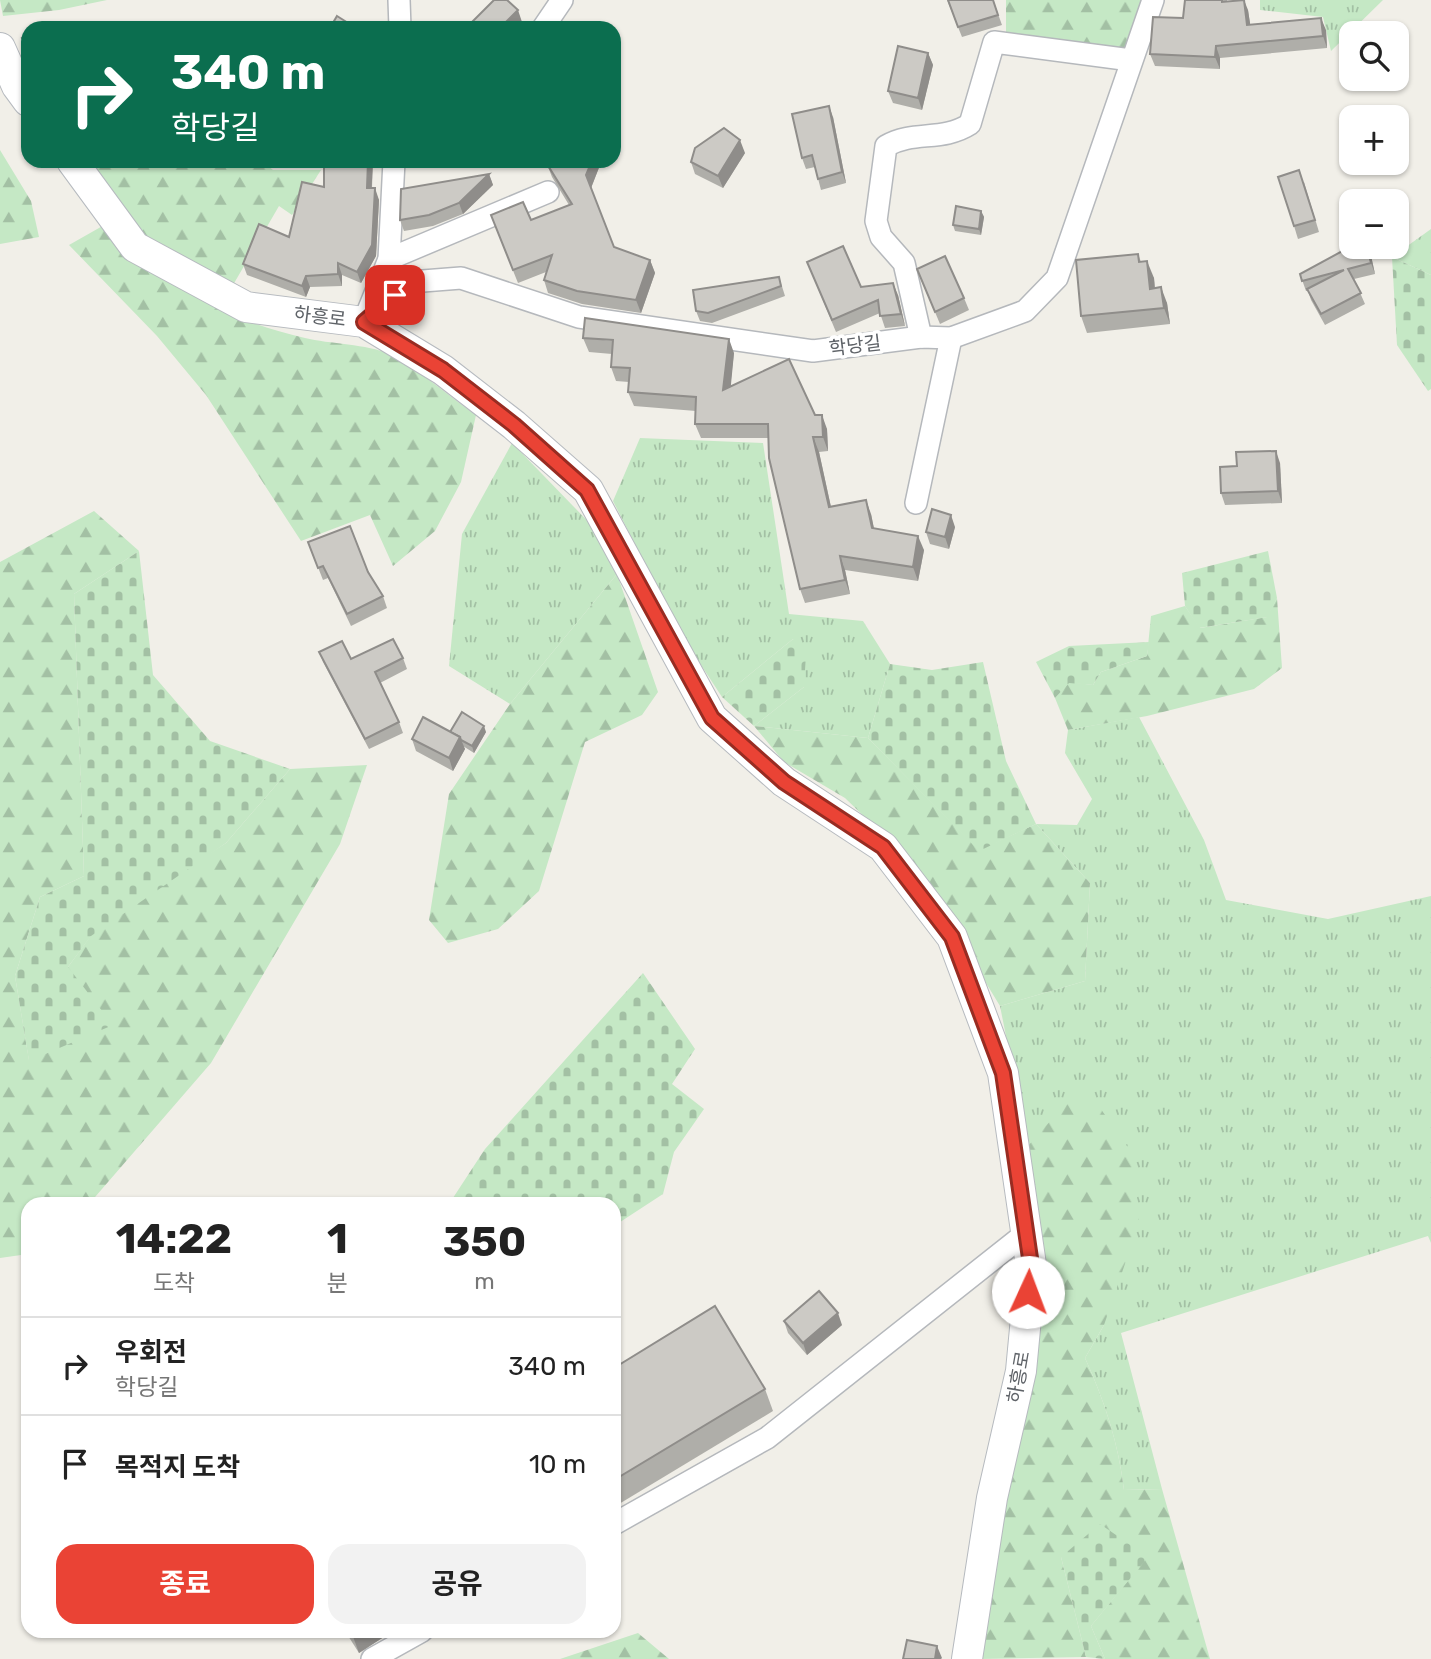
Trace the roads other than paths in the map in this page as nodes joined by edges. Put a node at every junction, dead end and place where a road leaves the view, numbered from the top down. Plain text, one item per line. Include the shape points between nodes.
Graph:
1 (399, 0) edge
2 (562, 0) edge
3 (1153, 0) edge
4 (400, 21) edge
5 (548, 21) edge
6 (0, 48) edge
7 (1131, 60) junction
8 (21, 91) edge
9 (77, 168) edge
10 (394, 168) edge
11 (548, 192) dead end
12 (389, 259) junction
13 (364, 322) junction
14 (921, 337) junction
15 (951, 338) junction
16 (916, 503) dead end
17 (1026, 1233) junction
18 (621, 1520) edge
19 (410, 1638) edge
20 (372, 1659) edge
21 (967, 1659) edge

1 - 4 street
2 - 5 street
3 - 7 street, 학당길
6 - 8 street
7 - 14 street via 993,43 970,124 953,134 900,138 886,146 876,221 881,237 904,263
7 - 15 street, 학당길 via 1057,278 1025,311
9 - 13 street, 하흥로 via 135,247 246,307
10 - 12 street
11 - 12 street
12 - 13 street
13 - 14 street, 학당길 via 410,282 461,278 579,317 813,351
13 - 17 street, 하흥로 via 443,370 587,490 712,718 784,782 883,847 952,937 1003,1073
14 - 15 street, 학당길
15 - 16 street
17 - 18 street via 767,1438
17 - 21 street, 하흥로 via 1031,1265 1021,1371 992,1498
19 - 20 street

